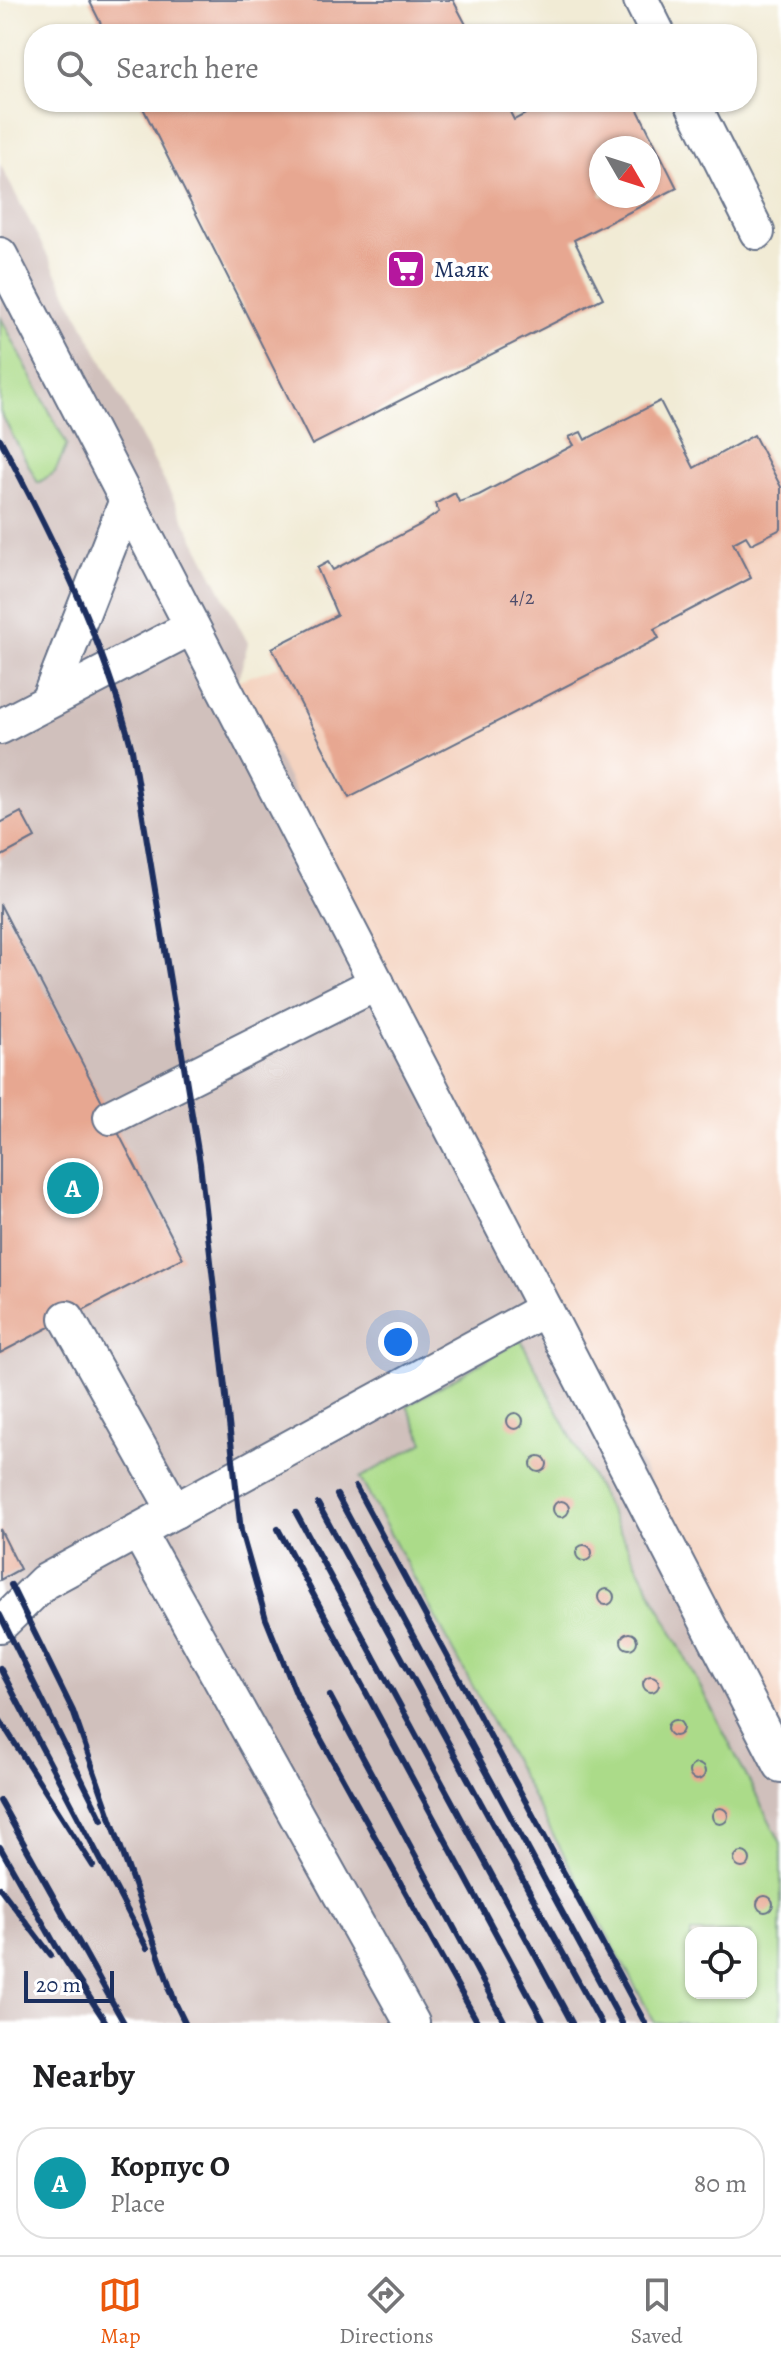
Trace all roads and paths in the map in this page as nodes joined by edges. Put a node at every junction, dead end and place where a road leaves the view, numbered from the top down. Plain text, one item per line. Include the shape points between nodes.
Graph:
1 (641, 0) edge
2 (653, 24) edge
3 (697, 112) edge
4 (757, 232) dead end
5 (0, 255) edge
6 (127, 500) junction
7 (192, 627) junction
8 (48, 701) junction
9 (0, 727) edge
10 (377, 983) junction
11 (111, 1117) dead end
12 (545, 1309) junction
13 (67, 1318) dead end
14 (175, 1511) junction
15 (138, 1531) junction
16 (0, 1625) edge
17 (781, 1765) edge
18 (412, 2023) edge

1 - 2 lane
3 - 4 lane
5 - 6 lane
6 - 7 lane
6 - 8 lane
7 - 8 lane
7 - 10 lane
8 - 9 lane
10 - 11 lane
10 - 12 lane
12 - 14 lane
12 - 17 lane
13 - 14 lane
14 - 15 lane
15 - 16 lane via 44,1582
15 - 18 lane

